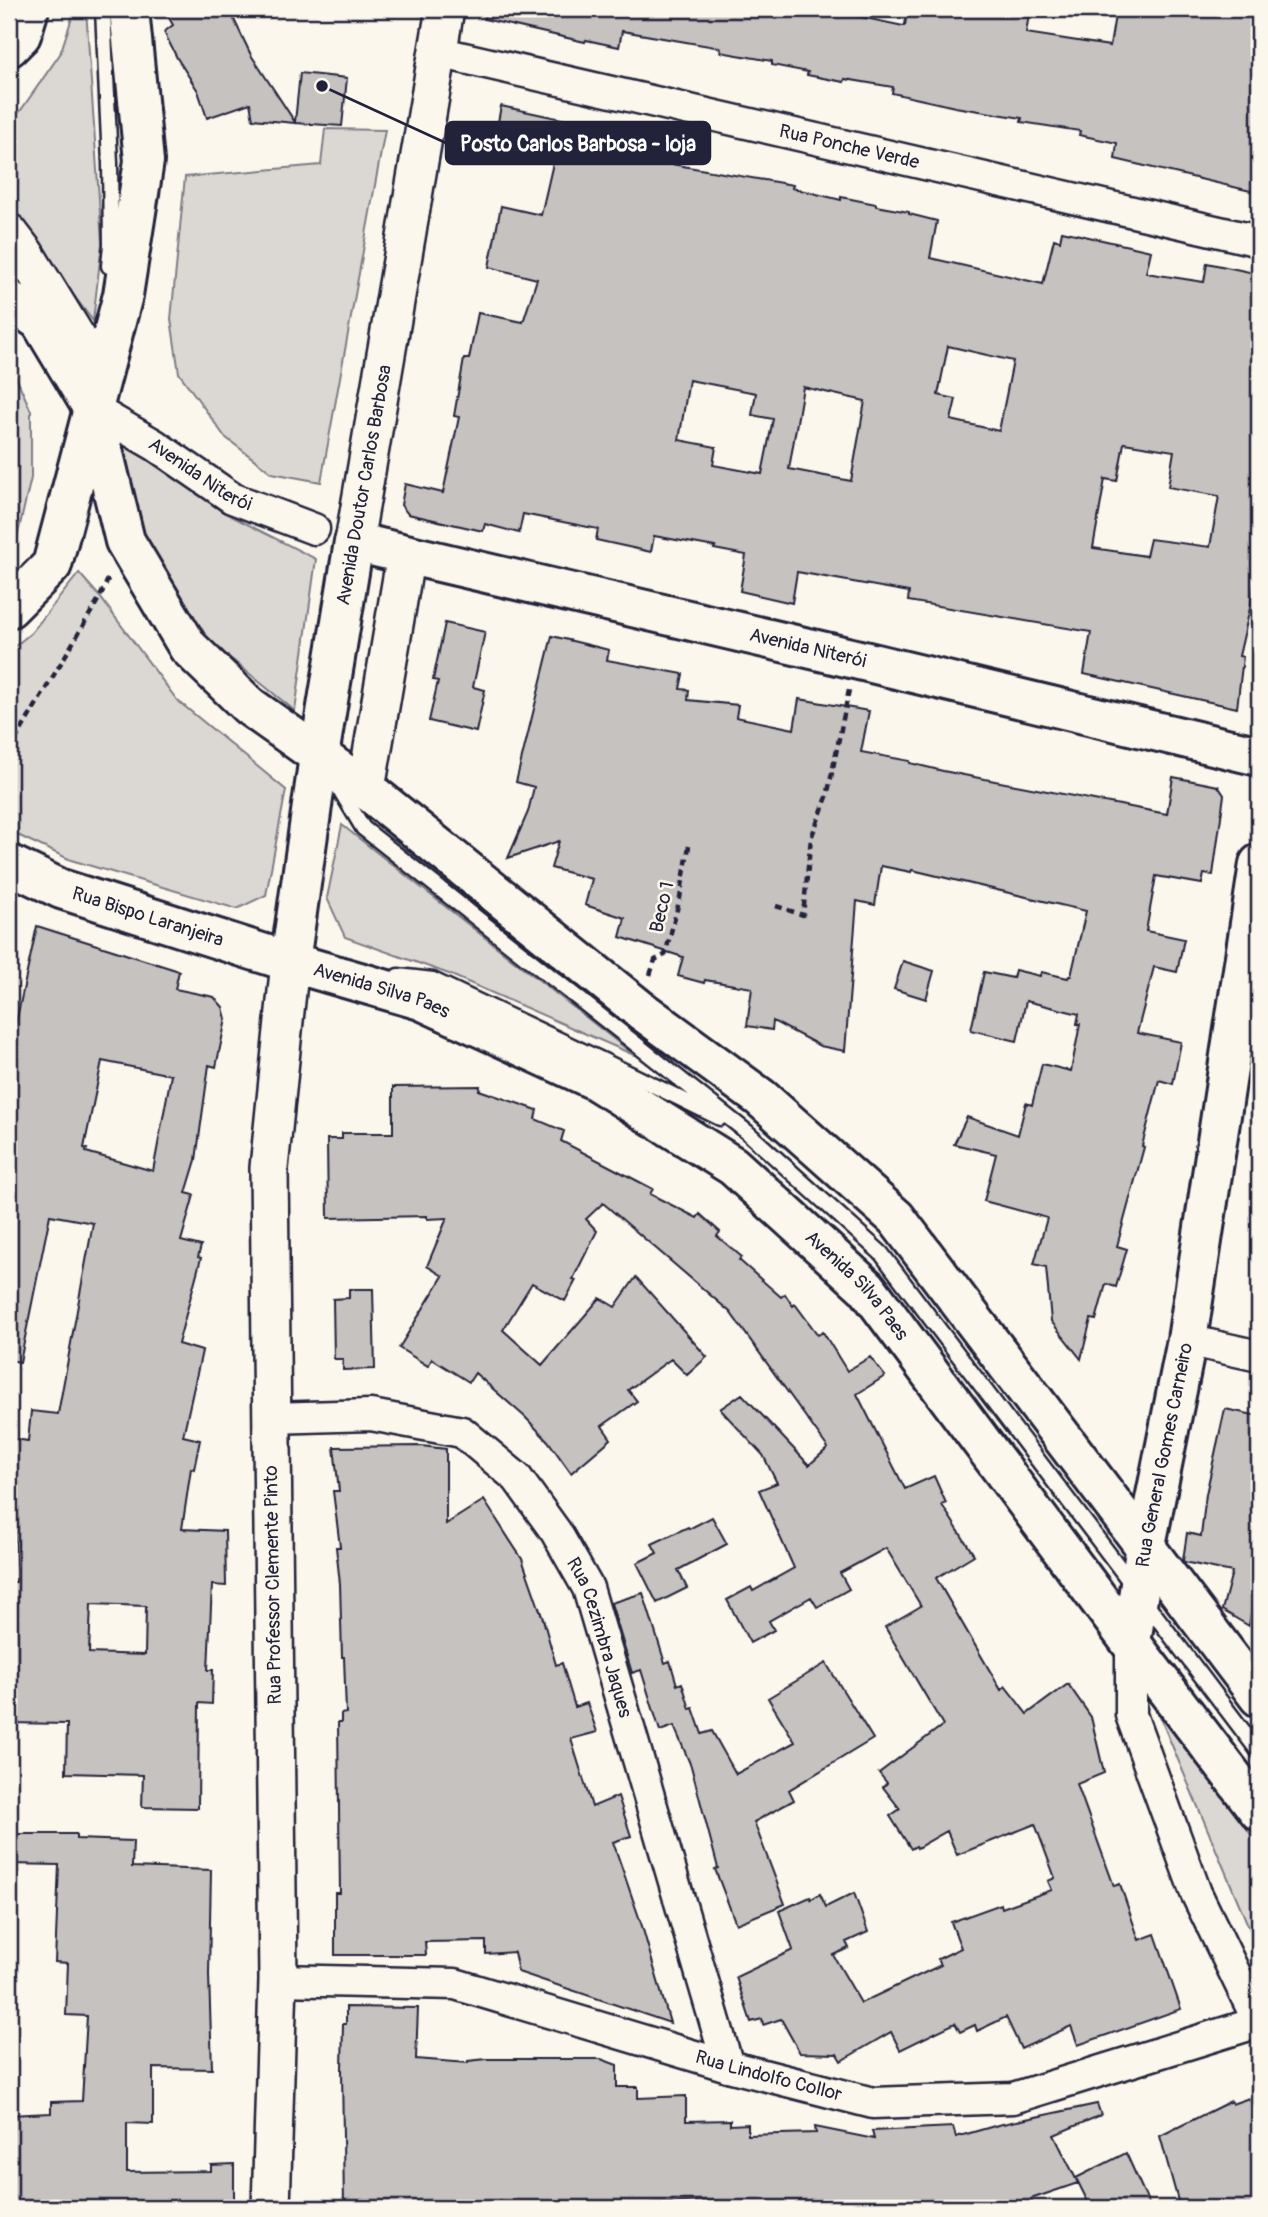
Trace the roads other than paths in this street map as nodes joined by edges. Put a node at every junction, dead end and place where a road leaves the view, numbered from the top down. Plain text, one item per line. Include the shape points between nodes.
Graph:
1 (103, 9) edge
2 (129, 9) edge
3 (445, 9) edge
4 (438, 52) junction
5 (9, 233) edge
6 (1259, 241) edge
7 (107, 286) dead end
8 (9, 300) edge
9 (104, 313) dead end
10 (93, 409) junction
11 (314, 529) dead end
12 (354, 542) junction
13 (406, 554) junction
14 (9, 608) edge
15 (319, 756) junction
16 (1259, 756) edge
17 (366, 789) junction
18 (9, 864) edge
19 (1259, 864) edge
20 (290, 962) junction
21 (747, 1132) junction
22 (1187, 1340) junction
23 (1259, 1356) edge
24 (271, 1418) junction
25 (1146, 1545) junction
26 (1138, 1594) junction
27 (1131, 1643) junction
28 (1259, 1697) edge
29 (1259, 1752) edge
30 (1259, 1811) edge
31 (278, 1980) junction
32 (1259, 2023) edge
33 (728, 2066) junction
34 (271, 2208) edge

1 - 7 lane via 111,231
2 - 10 main road via 144,162 123,295
3 - 4 street, Avenida Doutor Carlos Barbosa
4 - 6 street, Rua Ponche Verde
4 - 12 street, Avenida Doutor Carlos Barbosa
5 - 10 street via 79,342
8 - 10 main road via 40,321
9 - 10 lane
10 - 11 street, Avenida Niterói via 232,498
10 - 14 main road via 52,565
10 - 15 main road via 125,541 188,647 249,706
12 - 13 main road, Avenida Niterói
12 - 15 main road, Avenida Doutor Carlos Barbosa
13 - 16 main road, Avenida Niterói
13 - 17 street
15 - 17 main road
15 - 20 main road, Avenida Doutor Carlos Barbosa
15 - 21 lane via 363,828
17 - 25 main road via 638,1008 761,1098 896,1219
18 - 20 main road, Rua Bispo Laranjeira via 61,889
19 - 22 main road, Rua General Gomes Carneiro
20 - 21 lane via 433,981
20 - 24 street, Rua Professor Clemente Pinto via 269,1168
20 - 27 main road, Avenida Silva Paes via 421,1000 595,1080 733,1166 866,1288
21 - 26 lane via 881,1253
22 - 23 street
22 - 25 main road, Rua General Gomes Carneiro
24 - 31 street, Rua Professor Clemente Pinto
24 - 33 street, Rua Cezimbra Jaques via 371,1415 462,1432 517,1478 556,1532 588,1588
25 - 26 main road, Rua General Gomes Carneiro
25 - 28 main road
26 - 27 main road, Rua General Gomes Carneiro
26 - 29 lane
27 - 30 main road, Avenida Silva Paes
27 - 32 street, Rua General Gomes Carneiro via 1131,1715 1196,1894
31 - 33 street, Rua Lindolfo Collor via 455,1984
31 - 34 street, Rua Professor Clemente Pinto
32 - 33 street, Rua Lindolfo Collor via 1013,2098 873,2103

